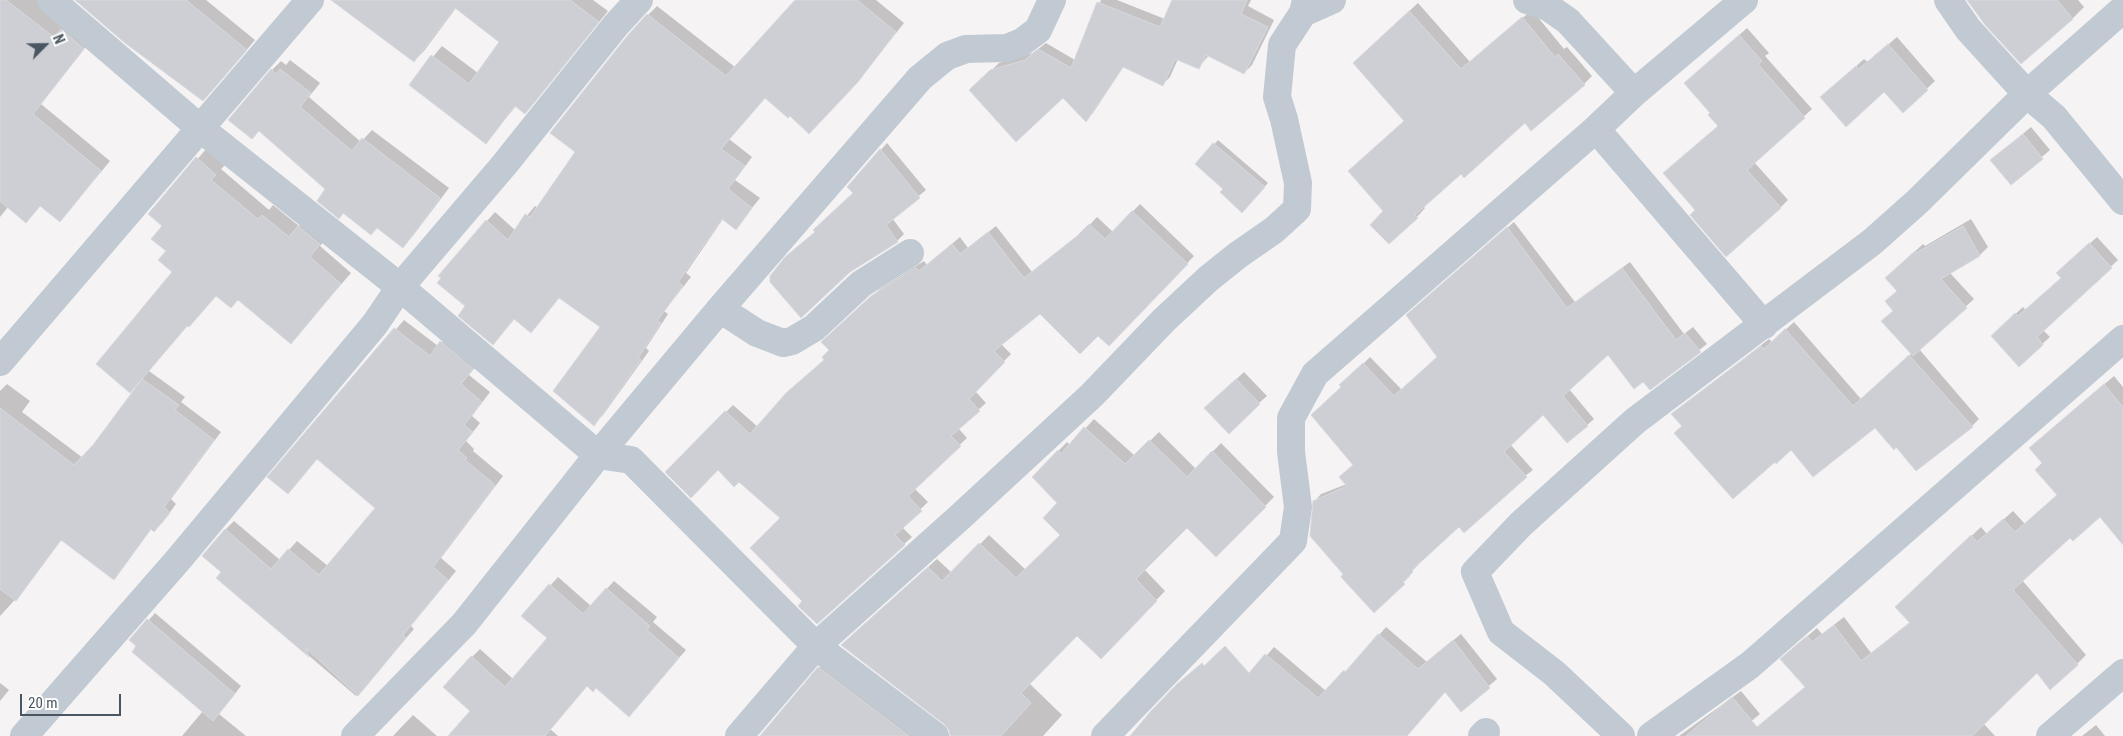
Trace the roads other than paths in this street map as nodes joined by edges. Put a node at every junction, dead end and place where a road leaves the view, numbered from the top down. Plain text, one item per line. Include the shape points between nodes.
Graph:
1 (51, 0) edge
2 (310, 0) edge
3 (639, 0) edge
4 (1052, 0) edge
5 (1332, 0) edge
6 (1526, 0) edge
7 (1744, 0) edge
8 (1948, 0) edge
9 (1304, 7) edge
10 (2123, 9) edge
11 (1634, 93) junction
12 (2027, 94) junction
13 (201, 129) junction
14 (1596, 129) junction
15 (2123, 201) edge
16 (910, 253) dead end
17 (400, 287) junction
18 (720, 309) junction
19 (1764, 325) junction
20 (2123, 340) edge
21 (0, 362) edge
22 (598, 455) junction
23 (816, 646) junction
24 (2123, 673) edge
25 (24, 736) edge
26 (355, 736) edge
27 (739, 736) edge
28 (935, 736) edge
29 (1105, 736) edge
30 (1622, 736) edge
31 (1651, 736) edge
32 (2050, 736) edge

1 - 13 street
2 - 13 street
3 - 17 street
4 - 18 street via 1038,30 1022,42 1007,48 966,49 947,56 920,78
5 - 9 street
6 - 11 street via 1548,7 1568,21
7 - 11 street
8 - 12 street via 1968,29
9 - 23 street via 1282,45 1277,97 1298,183 1297,209 1208,279 1092,394
10 - 12 street
11 - 14 street
12 - 15 street via 2054,117
12 - 19 street via 1872,242
13 - 17 street
13 - 21 street
14 - 19 street
14 - 29 street via 1315,374 1290,418 1298,507 1293,541
16 - 18 street via 862,284 814,328 792,342 783,343 756,333
17 - 22 street
17 - 25 street via 375,324 178,560
18 - 22 street
19 - 30 street via 1635,421 1521,524 1475,572 1501,632 1554,673
20 - 31 street via 1750,665
22 - 23 street via 631,460
22 - 26 street via 464,624
23 - 27 street
23 - 28 street
24 - 32 street

